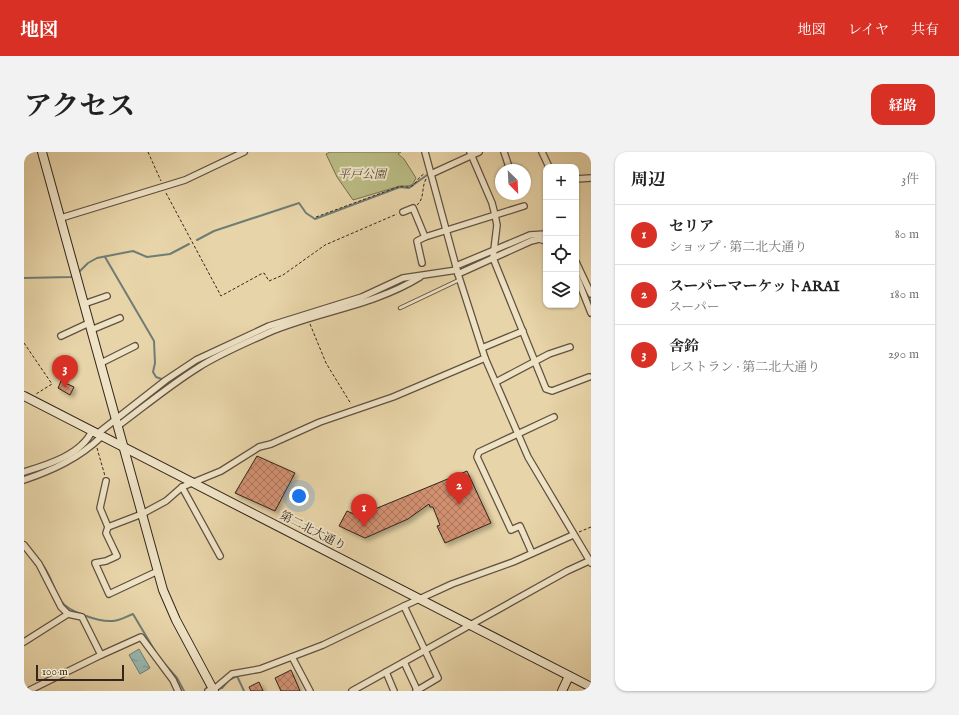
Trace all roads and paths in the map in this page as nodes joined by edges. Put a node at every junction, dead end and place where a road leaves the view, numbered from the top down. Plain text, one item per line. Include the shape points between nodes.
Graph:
1 (42, 152) edge
2 (148, 152) edge
3 (244, 152) edge
4 (425, 152) edge
5 (479, 152) edge
6 (504, 152) edge
7 (542, 152) edge
8 (471, 153) edge
9 (508, 164) edge
10 (547, 164) edge
11 (431, 173) junction
12 (590, 178) edge
13 (579, 179) edge
14 (591, 185) edge
15 (164, 186) junction
16 (524, 206) dead end
17 (413, 208) junction
18 (403, 212) joint
19 (495, 214) junction
20 (316, 217) dead end
21 (61, 218) junction
22 (446, 230) junction
23 (543, 234) edge
24 (425, 238) junction
25 (543, 241) edge
26 (494, 249) junction
27 (493, 258) junction
28 (422, 263) dead end
29 (579, 268) edge
30 (457, 270) junction
31 (421, 276) junction
32 (460, 280) junction
33 (579, 283) edge
34 (591, 294) edge
35 (107, 296) dead end
36 (84, 304) junction
37 (400, 308) dead end
38 (591, 313) edge
39 (120, 318) dead end
40 (309, 319) junction
41 (90, 326) junction
42 (270, 329) junction
43 (523, 331) junction
44 (61, 336) dead end
45 (24, 342) edge
46 (135, 346) dead end
47 (570, 347) dead end
48 (482, 348) junction
49 (485, 358) junction
50 (534, 361) junction
51 (101, 363) junction
52 (589, 377) dead end
53 (496, 382) junction
54 (24, 396) edge
55 (33, 400) junction
56 (354, 410) junction
57 (554, 417) dead end
58 (116, 418) junction
59 (118, 426) junction
60 (519, 434) junction
61 (96, 436) junction
62 (124, 448) junction
63 (24, 472) edge
64 (24, 480) edge
65 (106, 480) joint
66 (193, 483) junction
67 (182, 487) junction
68 (142, 514) junction
69 (108, 527) junction
70 (591, 527) edge
71 (573, 535) junction
72 (24, 545) edge
73 (532, 553) junction
74 (220, 556) dead end
75 (591, 561) edge
76 (158, 571) junction
77 (420, 599) junction
78 (404, 606) junction
79 (68, 614) junction
80 (470, 625) junction
81 (24, 642) edge
82 (425, 650) junction
83 (101, 655) junction
84 (292, 657) junction
85 (404, 662) junction
86 (386, 672) junction
87 (569, 676) junction
88 (591, 687) edge
89 (212, 690) edge
90 (28, 691) edge
91 (178, 691) edge
92 (310, 691) edge
93 (352, 691) edge
94 (394, 691) edge
95 (417, 691) edge
96 (562, 691) edge

1 - 21 street
2 - 15 path
3 - 15 street via 185,180
4 - 11 street
5 - 8 street
6 - 9 street
7 - 10 street
8 - 11 street
8 - 19 street
11 - 17 path via 423,185 422,200
11 - 20 path via 418,178 412,186 398,187
11 - 22 street
12 - 13 street
12 - 14 street
15 - 18 path via 172,207 221,296 261,274 264,273 269,281 283,275 325,245
15 - 21 street
16 - 19 street
17 - 18 street
17 - 24 street
19 - 22 street
19 - 26 street via 497,225
21 - 36 street
22 - 24 street
22 - 30 street
23 - 26 street via 530,234
24 - 28 street via 417,241
25 - 27 street via 531,241
26 - 27 street
26 - 30 street
27 - 30 street
27 - 43 street
29 - 34 street
30 - 31 street
30 - 32 street
31 - 40 street via 407,285 364,302
31 - 42 street via 403,278 362,297
32 - 37 lane
32 - 48 street
33 - 38 street
35 - 36 street
36 - 41 street
39 - 41 street
40 - 42 street
40 - 56 path via 313,335 326,363
41 - 44 street
41 - 51 street
42 - 58 street via 196,360
42 - 59 street via 200,366
43 - 48 street
43 - 50 street
45 - 55 path via 52,384 36,393
46 - 51 street
47 - 50 street
48 - 49 street
49 - 53 street
49 - 56 street
50 - 52 street via 546,389 552,391
50 - 53 street
51 - 58 street
53 - 60 street
54 - 55 street, 第二北大通り
55 - 61 street, 第二北大通り
56 - 66 street via 259,447 221,471
57 - 60 street
58 - 59 street
58 - 61 street
59 - 62 street
60 - 71 street via 528,458
60 - 73 street via 479,452 476,457 511,530 520,526
61 - 62 street, 第二北大通り
61 - 63 street via 44,466
61 - 64 street via 83,452 63,465
61 - 65 path
62 - 66 street, 第二北大通り
62 - 68 street
65 - 69 street via 100,508
66 - 67 street
66 - 77 street, 第二北大通り
67 - 68 street via 166,501
67 - 74 street
68 - 69 street
68 - 76 street
69 - 76 street via 106,533 117,556 95,563 109,594
70 - 71 path
71 - 73 street
71 - 75 street
72 - 79 street via 39,564 61,607
73 - 77 street
75 - 80 street
76 - 89 street via 167,601
77 - 78 street
77 - 80 street, 第二北大通り
78 - 82 street
78 - 84 street
79 - 81 street
79 - 83 street via 82,618
80 - 82 street
80 - 87 street, 第二北大通り
82 - 85 street
82 - 95 street via 438,678
83 - 90 street
83 - 91 street via 141,637 173,680
84 - 89 street via 260,669 232,674
84 - 92 street
85 - 86 street
85 - 95 street
86 - 93 street
86 - 94 street
87 - 88 street, 第二北大通り
87 - 96 street

